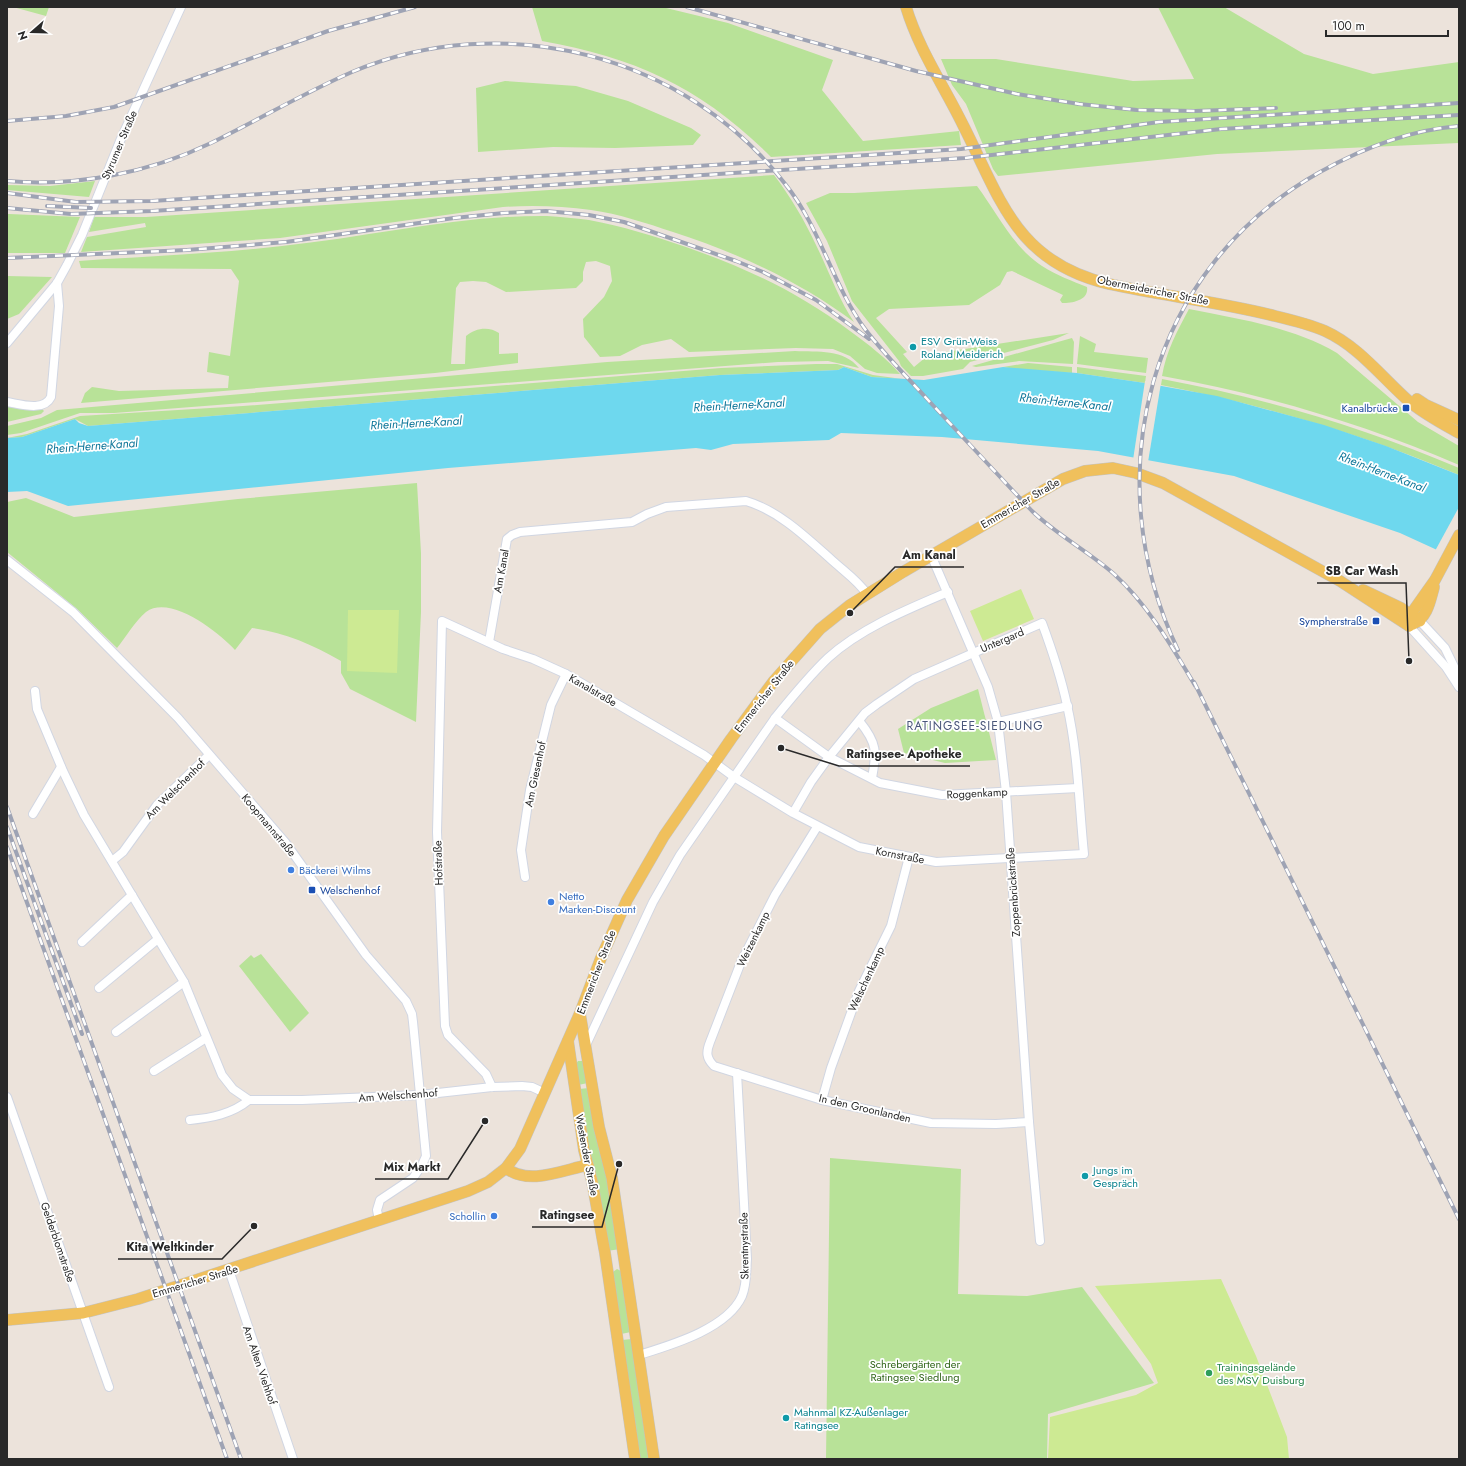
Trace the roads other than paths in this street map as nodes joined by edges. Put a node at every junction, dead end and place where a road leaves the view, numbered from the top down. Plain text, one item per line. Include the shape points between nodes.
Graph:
1 (181, 7) edge
2 (906, 7) edge
3 (58, 283) junction
4 (7, 343) edge
5 (1389, 381) junction
6 (7, 402) edge
7 (1459, 420) edge
8 (1459, 433) edge
9 (1459, 535) edge
10 (931, 555) junction
11 (7, 560) edge
12 (1340, 581) junction
13 (948, 592) junction
14 (867, 594) junction
15 (1416, 618) junction
16 (442, 621) joint
17 (1409, 626) junction
18 (489, 642) junction
19 (974, 652) junction
20 (566, 674) junction
21 (1459, 677) edge
22 (1459, 687) edge
23 (35, 691) dead end
24 (1068, 706) junction
25 (775, 718) junction
26 (860, 722) junction
27 (998, 722) junction
28 (209, 755) junction
29 (830, 757) junction
30 (715, 763) junction
31 (61, 767) junction
32 (734, 777) junction
33 (872, 778) junction
34 (1078, 788) junction
35 (1006, 792) junction
36 (793, 813) junction
37 (33, 814) dead end
38 (818, 827) junction
39 (1084, 854) joint
40 (909, 857) junction
41 (1011, 858) junction
42 (112, 861) junction
43 (525, 878) dead end
44 (132, 895) junction
45 (158, 939) junction
46 (82, 942) dead end
47 (184, 982) junction
48 (99, 988) dead end
49 (579, 1020) junction
50 (595, 1024) junction
51 (116, 1032) dead end
52 (206, 1038) junction
53 (568, 1040) junction
54 (586, 1046) junction
55 (708, 1059) joint
56 (154, 1071) dead end
57 (738, 1073) junction
58 (492, 1087) junction
59 (545, 1093) junction
60 (420, 1095) junction
61 (7, 1098) edge
62 (249, 1100) junction
63 (822, 1100) junction
64 (190, 1120) dead end
65 (1029, 1122) junction
66 (588, 1165) junction
67 (506, 1168) junction
68 (378, 1220) junction
69 (1040, 1241) dead end
70 (626, 1269) junction
71 (229, 1270) junction
72 (608, 1270) junction
73 (83, 1313) junction
74 (7, 1320) edge
75 (638, 1355) junction
76 (109, 1387) dead end
77 (293, 1459) edge
78 (636, 1459) edge
79 (654, 1459) edge

1 - 3 street, Styrumer Straße via 105,177 82,235
2 - 5 main road, Obermeidericher Straße via 919,43 1000,202 1019,232 1046,257 1080,274 1108,283 1239,306 1309,325 1341,340
3 - 4 street, Styrumer Straße
3 - 6 street, Styrumer Straße via 59,306 51,397 41,406
5 - 7 main road, Obermeidericher Straße via 1426,405
5 - 8 main road, Obermeidericher Straße via 1427,415
9 - 15 main road via 1435,580 1427,610
10 - 12 main road, Emmericher Straße via 1063,479 1085,471 1113,468 1163,483
10 - 13 street, Zoppenbrückstraße
10 - 14 main road, Emmericher Straße
11 - 28 street, Koopmannstraße via 75,614 157,695
12 - 15 main road, Emmericher Straße
12 - 17 main road, Emmericher Straße
13 - 19 street, Zoppenbrückstraße
13 - 25 street, Emmericher Straße via 887,619 829,658
14 - 18 street, Am Kanal via 858,583 796,529 759,505 734,501 666,507 632,522 530,531 512,535 507,539
14 - 30 main road, Emmericher Straße via 836,616 808,641 768,688
15 - 17 main road
15 - 21 street via 1445,648
16 - 18 street, Kanalstraße
16 - 58 street, Hofstraße via 437,832 445,1026 448,1035 486,1074
17 - 22 street
18 - 20 street, Kanalstraße
19 - 24 street, Untergard via 1042,623
19 - 26 street, Untergard via 914,679 877,704
19 - 27 street, Zoppenbrückstraße
20 - 30 street, Kanalstraße
20 - 43 street, Am Giesenhof via 551,705 530,790 521,850
23 - 31 street via 37,709
24 - 27 street
24 - 34 street, Untergard
25 - 29 street, Roggenkamp
25 - 32 street, Emmericher Straße
26 - 29 street, Untergard
26 - 33 street via 871,736 876,748
27 - 35 street, Zoppenbrückstraße
28 - 42 street, Am Welschenhof via 157,805 123,852
28 - 60 street, Koopmannstraße via 285,842 366,955 406,1001 412,1014
29 - 33 street, Roggenkamp
29 - 36 street, Untergard via 811,782
30 - 32 street, Kanalstraße
30 - 49 main road, Emmericher Straße via 664,836 627,900 601,958
31 - 37 street
31 - 42 street via 84,814
32 - 36 street, Kornstraße
32 - 50 street, Emmericher Straße via 680,854
33 - 35 street, Roggenkamp via 880,783 942,796
34 - 35 street, Roggenkamp
34 - 39 street, Untergard
35 - 41 street, Zoppenbrückstraße
36 - 38 street, Kornstraße
38 - 40 street, Kornstraße via 859,847
38 - 55 street, Weizenkamp via 776,895 741,962 707,1051
39 - 41 street, Kornstraße
40 - 41 street, Kornstraße via 936,862
40 - 63 street, Welschenkamp via 891,926 858,994
41 - 65 street, Zoppenbrückstraße
42 - 44 street
44 - 45 street
44 - 46 street
45 - 47 street
45 - 48 street
47 - 51 street
47 - 52 street
49 - 50 street via 589,1026
49 - 53 main road, Emmericher Straße
49 - 54 main road, Westender Straße
50 - 54 street, Emmericher Straße
52 - 56 street
52 - 62 street via 222,1075 233,1089
53 - 54 main road via 580,1040
53 - 59 main road, Emmericher Straße
53 - 66 main road, Westender Straße
54 - 70 main road, Westender Straße via 599,1127 612,1178
55 - 57 street, In den Groonlanden via 714,1066
57 - 63 street, In den Groonlanden
57 - 75 street, Skrentnystraße via 747,1260 744,1289 738,1303 723,1319 684,1339
58 - 59 street, Am Welschenhof via 527,1086
58 - 60 street, Am Welschenhof
59 - 67 main road, Emmericher Straße via 523,1143
60 - 62 street, Am Welschenhof
60 - 68 street, Koopmannstraße via 426,1156 413,1178 380,1200
61 - 73 street, Gelderblomstraße
62 - 64 street via 239,1109 218,1116
63 - 65 street, In den Groonlanden via 931,1123
65 - 69 street, Zoppenbrückstraße
66 - 67 main road via 533,1177 514,1175
66 - 72 main road, Westender Straße
67 - 68 main road, Emmericher Straße via 488,1182 468,1191
68 - 71 main road, Emmericher Straße
70 - 72 main road via 616,1264
70 - 75 main road, Westender Straße
71 - 73 main road, Emmericher Straße via 138,1299
71 - 77 street, Am Alten Viehhof
72 - 78 main road, Westender Straße
73 - 74 main road, Emmericher Straße
73 - 76 street, Gelderblomstraße
75 - 79 main road, Westender Straße

